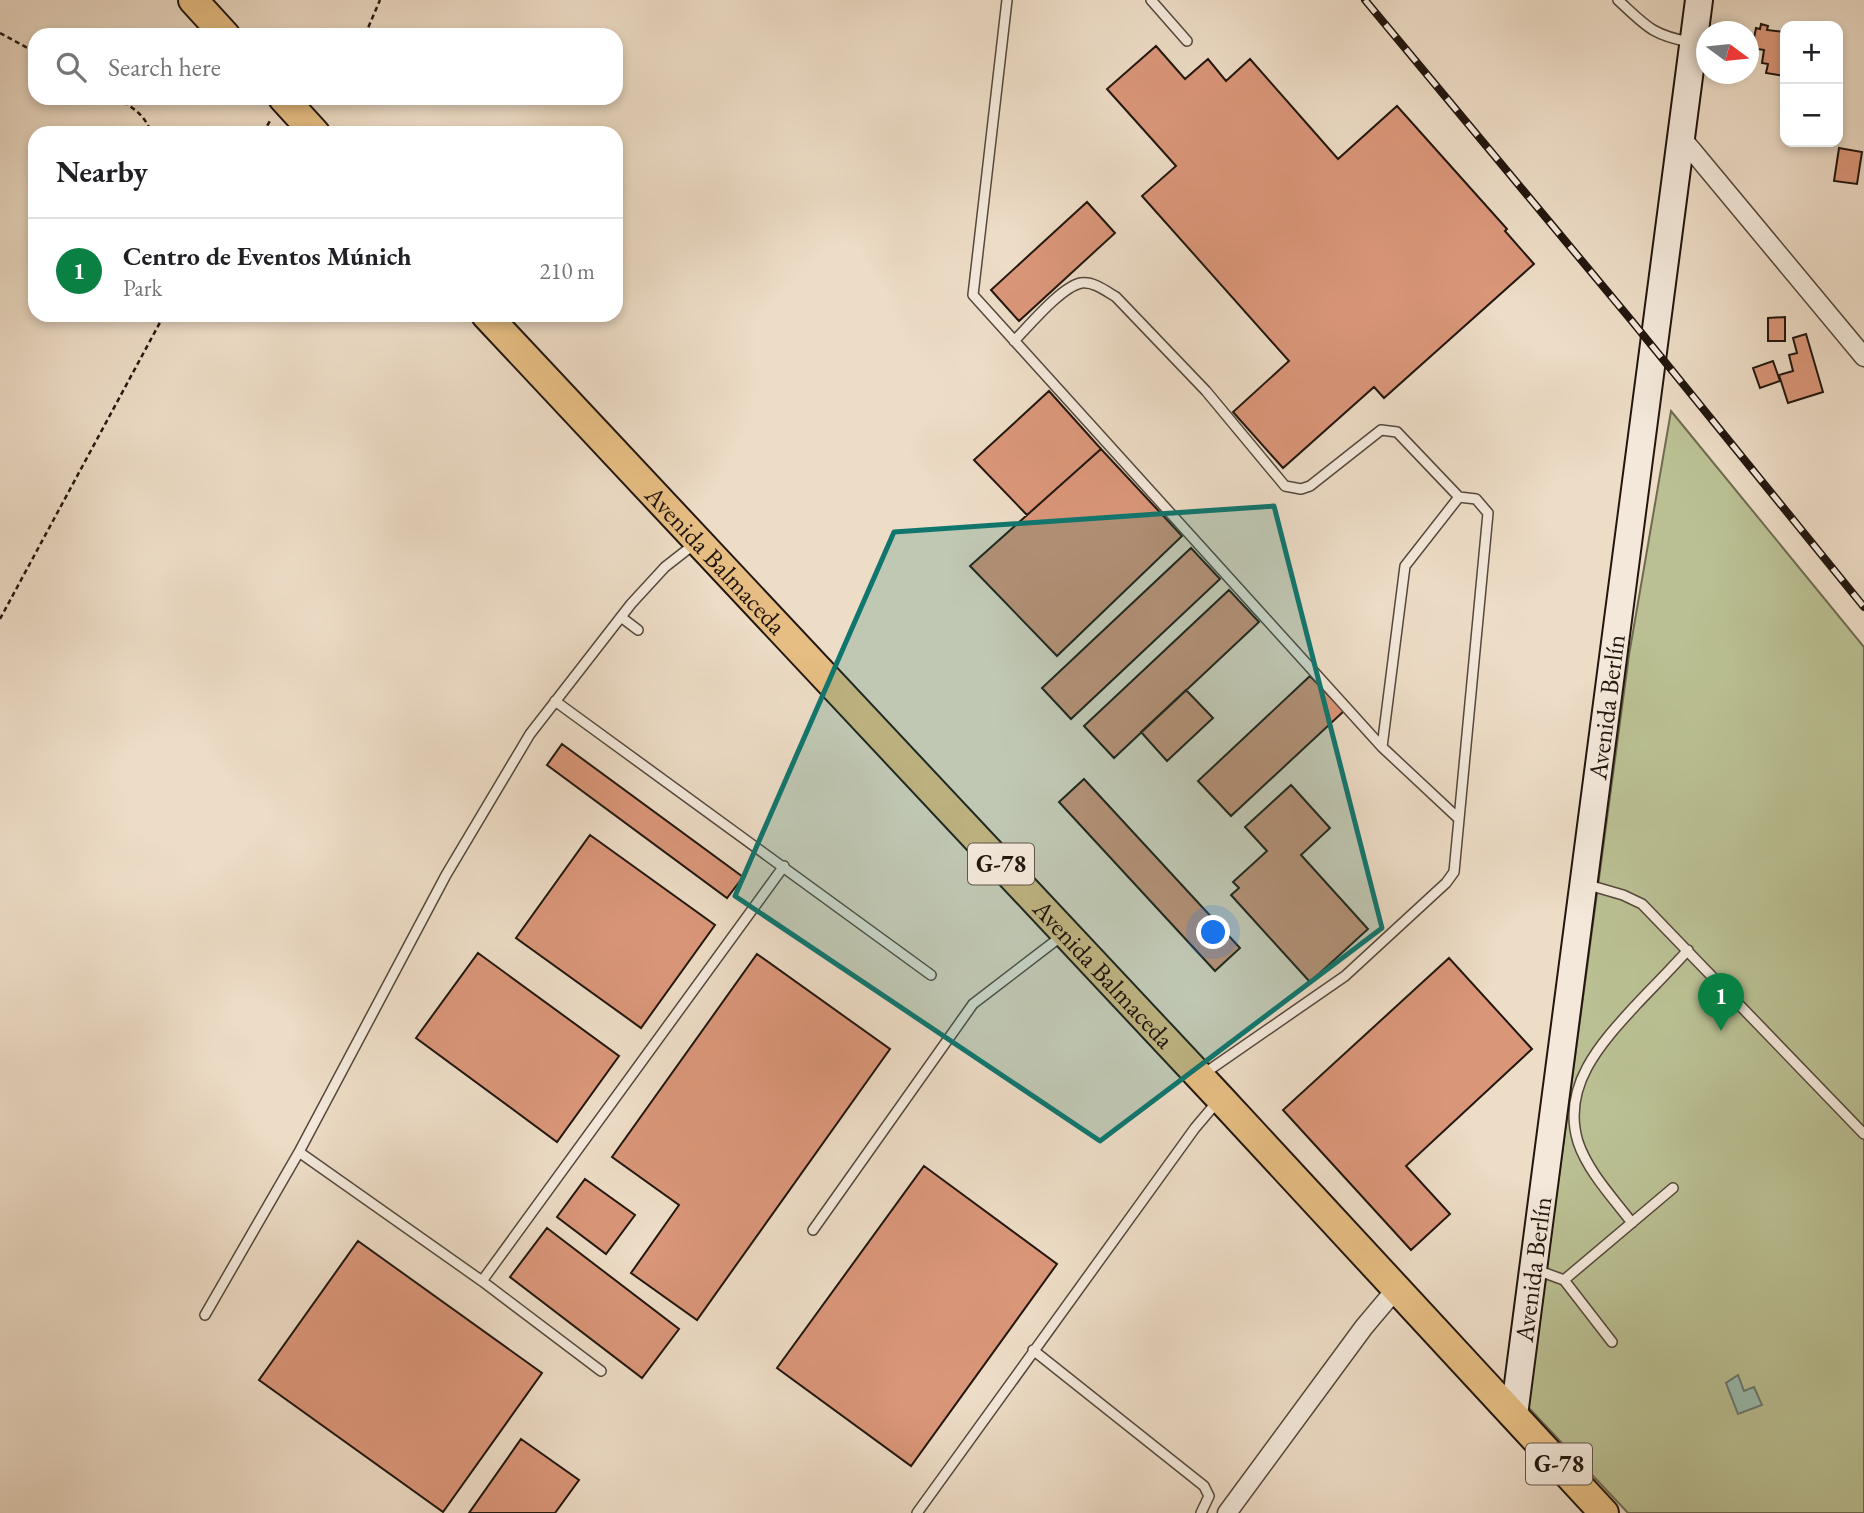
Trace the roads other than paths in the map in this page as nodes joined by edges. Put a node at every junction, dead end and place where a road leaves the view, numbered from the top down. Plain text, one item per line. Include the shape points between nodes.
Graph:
1 (193, 0) edge
2 (1007, 0) edge
3 (1151, 0) edge
4 (1618, 0) edge
5 (1699, 0) edge
6 (219, 28) edge
7 (1187, 41) dead end
8 (1693, 43) junction
9 (290, 105) edge
10 (309, 126) edge
11 (1681, 137) junction
12 (493, 322) edge
13 (1014, 341) junction
14 (1864, 357) edge
15 (1459, 497) junction
16 (698, 541) junction
17 (621, 617) junction
18 (638, 630) dead end
19 (555, 701) junction
20 (1382, 747) junction
21 (1459, 819) junction
22 (784, 866) junction
23 (1583, 883) junction
24 (1065, 933) junction
25 (1688, 950) junction
26 (931, 975) dead end
27 (1199, 1077) junction
28 (1220, 1098) junction
29 (1864, 1134) edge
30 (299, 1152) junction
31 (1674, 1188) dead end
32 (1632, 1223) junction
33 (813, 1230) dead end
34 (1532, 1269) junction
35 (1564, 1280) junction
36 (482, 1281) junction
37 (1396, 1289) junction
38 (205, 1315) dead end
39 (1612, 1342) dead end
40 (1033, 1350) junction
41 (601, 1371) dead end
42 (1514, 1415) junction
43 (916, 1513) edge
44 (1200, 1513) edge
45 (1227, 1513) edge
46 (1604, 1513) edge

1 - 6 main road
2 - 13 lane via 973,295
3 - 7 lane
4 - 8 lane via 1664,37
5 - 8 street, Avenida Berlín
8 - 11 street, Avenida Berlín
9 - 10 main road
11 - 14 street
11 - 23 street, Avenida Berlín
12 - 16 main road, Avenida Balmaceda / G-78
13 - 15 lane via 1067,289 1082,283 1099,287 1116,298 1206,391 1285,486 1310,486 1381,430 1396,432
13 - 20 lane
15 - 20 lane via 1405,566
15 - 21 lane via 1476,499 1488,513
16 - 17 lane via 665,567
16 - 24 main road, Avenida Balmaceda / G-78
17 - 18 lane
17 - 19 lane
19 - 22 lane
19 - 30 lane via 530,734 446,875
20 - 21 lane
21 - 27 lane via 1454,872 1446,883 1345,976
22 - 26 lane
22 - 36 lane
23 - 25 lane via 1642,904
23 - 34 street, Avenida Berlín
24 - 27 main road, Avenida Balmaceda / G-78
24 - 33 lane via 973,1004
25 - 29 lane
25 - 32 lane via 1598,1047 1580,1082 1575,1106 1579,1145
27 - 28 main road, Avenida Balmaceda / G-78
28 - 37 main road, Avenida Balmaceda / G-78
28 - 40 lane
30 - 36 lane
30 - 38 lane
31 - 32 lane
32 - 35 lane
34 - 35 lane
34 - 42 street, Avenida Berlín
35 - 39 lane
36 - 41 lane
37 - 42 main road, Avenida Balmaceda / G-78
37 - 45 street
40 - 43 lane
40 - 44 lane via 1204,1486 1209,1496
42 - 46 main road, Avenida Balmaceda / G-78

